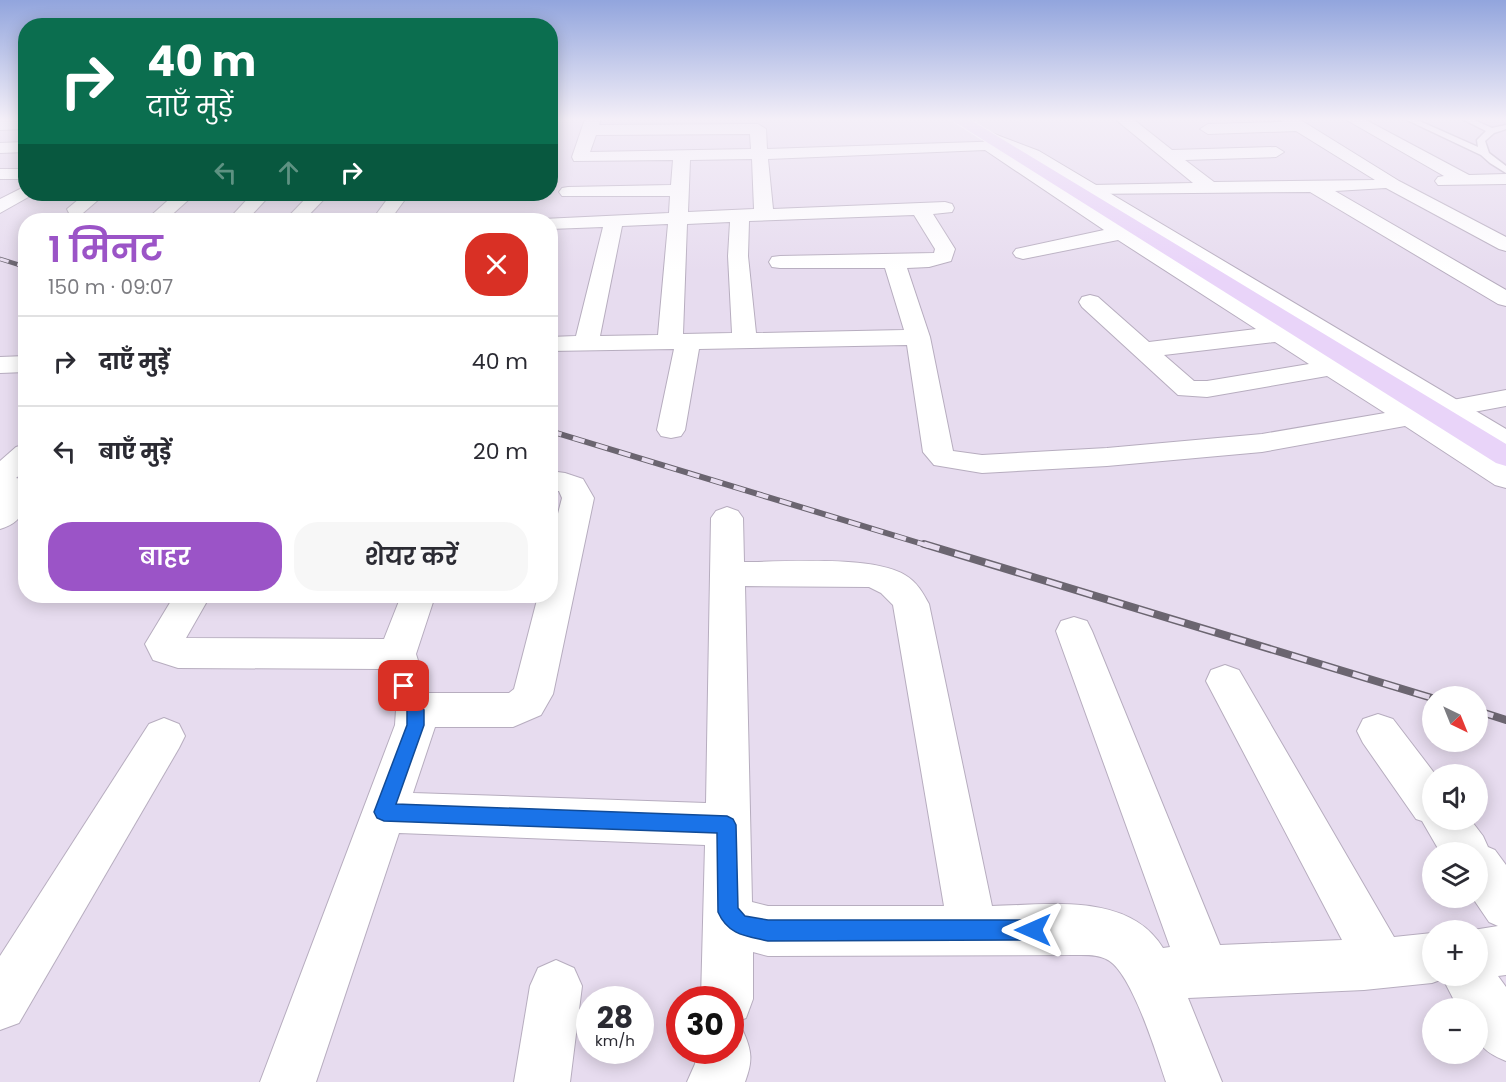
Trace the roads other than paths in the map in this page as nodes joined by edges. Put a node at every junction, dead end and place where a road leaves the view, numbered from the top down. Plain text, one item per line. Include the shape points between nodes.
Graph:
1 (573, 169) edge
2 (682, 169) edge
3 (762, 169) edge
4 (1032, 169) edge
5 (1038, 169) edge
6 (1056, 169) edge
7 (1187, 169) edge
8 (1369, 169) edge
9 (1447, 169) edge
10 (0, 174) edge
11 (18, 174) edge
12 (1484, 179) junction
13 (1506, 179) edge
14 (1466, 180) junction
15 (1314, 181) junction
16 (1390, 183) junction
17 (1209, 187) junction
18 (563, 189) edge
19 (1506, 189) edge
20 (681, 190) junction
21 (1090, 190) junction
22 (18, 196) edge
23 (87, 201) edge
24 (178, 201) edge
25 (255, 201) edge
26 (313, 201) edge
27 (0, 207) edge
28 (945, 208) dead end
29 (76, 209) dead end
30 (920, 209) junction
31 (163, 213) edge
32 (244, 213) edge
33 (301, 213) edge
34 (556, 213) edge
35 (764, 214) junction
36 (740, 215) junction
37 (679, 217) junction
38 (614, 220) junction
39 (558, 225) edge
40 (1121, 233) junction
41 (1506, 245) edge
42 (1023, 253) dead end
43 (894, 261) junction
44 (780, 262) dead end
45 (1506, 299) edge
46 (1090, 302) dead end
47 (1280, 334) junction
48 (918, 337) junction
49 (744, 340) junction
50 (679, 342) junction
51 (558, 344) edge
52 (586, 344) junction
53 (1144, 350) junction
54 (18, 364) edge
55 (0, 365) edge
56 (1334, 367) junction
57 (1506, 398) edge
58 (1452, 408) junction
59 (1411, 417) junction
60 (671, 430) dead end
61 (1506, 441) edge
62 (1506, 457) edge
63 (18, 460) edge
64 (0, 477) edge
65 (1506, 478) edge
66 (558, 481) edge
67 (0, 487) edge
68 (18, 490) edge
69 (18, 497) edge
70 (0, 518) edge
71 (728, 518) dead end
72 (0, 529) edge
73 (18, 529) edge
74 (728, 574) junction
75 (558, 585) edge
76 (188, 603) edge
77 (415, 603) edge
78 (554, 603) edge
79 (1074, 631) dead end
80 (397, 654) junction
81 (1224, 681) dead end
82 (416, 710) junction
83 (1378, 731) dead end
84 (164, 736) dead end
85 (1422, 791) edge
86 (384, 812) junction
87 (727, 825) junction
88 (1488, 880) edge
89 (1506, 905) edge
90 (728, 912) junction
91 (973, 931) junction
92 (1506, 950) edge
93 (1488, 952) edge
94 (1422, 959) edge
95 (1381, 963) junction
96 (1205, 972) junction
97 (1149, 974) junction
98 (556, 986) dead end
99 (727, 986) edge
100 (1474, 986) edge
101 (0, 1004) edge
102 (1506, 1034) edge
103 (722, 1064) edge
104 (288, 1082) edge
105 (542, 1082) edge
106 (715, 1082) edge
107 (1194, 1082) edge

1 - 18 street
2 - 20 street
3 - 35 street
4 - 40 street
5 - 62 main road
6 - 21 street
7 - 17 street
8 - 16 street
9 - 14 street
10 - 11 street
12 - 13 street
12 - 14 street
12 - 19 street
14 - 16 street
15 - 16 street
15 - 17 street
15 - 45 street
16 - 41 street
17 - 21 street
18 - 20 street
18 - 34 street
20 - 37 street
21 - 58 street
22 - 27 street
23 - 29 street
24 - 31 street
25 - 32 street
26 - 33 street
28 - 30 street
30 - 35 street
30 - 43 street via 946,255 937,260
35 - 36 street
36 - 37 street
36 - 49 street via 738,256
37 - 38 street
37 - 50 street
38 - 39 street
38 - 52 street
40 - 42 street
40 - 47 street
43 - 44 street
43 - 48 street
46 - 53 street
47 - 53 street
47 - 56 street
48 - 49 street
48 - 59 street via 938,452 944,459 957,462 1022,464 1250,444
49 - 50 street
50 - 52 street
50 - 60 street
51 - 52 street
53 - 56 street via 1180,384 1197,390
54 - 55 street
56 - 59 street
57 - 58 street
58 - 61 street
59 - 65 street
63 - 64 street
66 - 75 street via 573,485 578,498
67 - 68 street
69 - 70 street
71 - 74 street
72 - 73 street
74 - 87 street
74 - 91 street via 869,575 890,581 905,592 911,604
76 - 80 street via 167,636 166,650
77 - 80 street
78 - 82 street via 533,694 527,703 513,710
79 - 96 street
80 - 82 street via 404,686
81 - 95 street
82 - 86 street via 415,725
83 - 85 street
84 - 101 street
86 - 87 street
86 - 104 street
87 - 90 street
88 - 89 street
90 - 91 street via 740,925 768,931
90 - 99 street
91 - 97 street via 1106,932 1131,946
92 - 93 street
94 - 95 street
95 - 96 street
96 - 97 street
97 - 107 street
98 - 105 street
100 - 102 street
103 - 106 street

